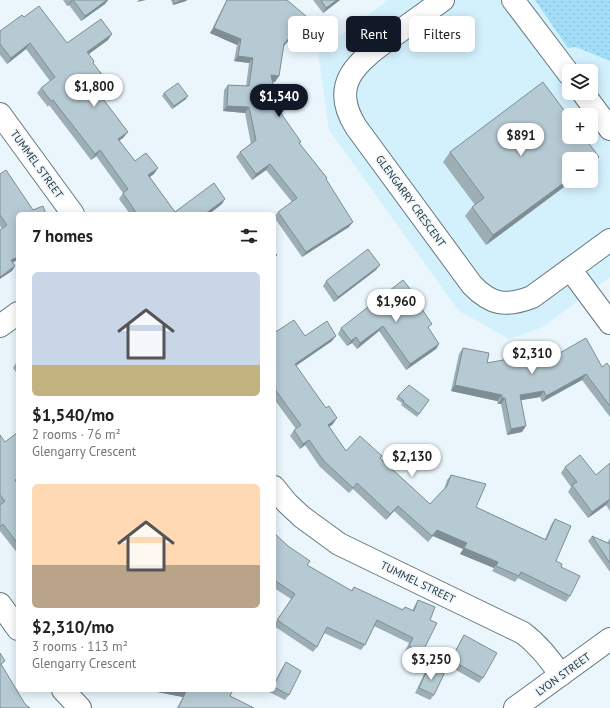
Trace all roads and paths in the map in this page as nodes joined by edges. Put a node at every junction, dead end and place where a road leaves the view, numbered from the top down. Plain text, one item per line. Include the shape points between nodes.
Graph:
1 (443, 0) edge
2 (513, 0) edge
3 (562, 65) edge
4 (588, 100) edge
5 (0, 114) edge
6 (610, 129) edge
7 (72, 212) edge
8 (610, 240) edge
9 (570, 269) junction
10 (16, 314) edge
11 (610, 323) edge
12 (0, 326) edge
13 (276, 489) edge
14 (0, 604) edge
15 (16, 626) edge
16 (610, 639) edge
17 (561, 675) junction
18 (65, 692) edge
19 (80, 708) edge
20 (516, 708) edge

1 - 9 street, GLENGARRY CRESCENT via 369,54 358,65 346,88 345,102 349,115 482,296 507,303 520,301 532,297
2 - 3 street
4 - 6 street
5 - 7 street, TUMMEL STREET
8 - 9 street, GLENGARRY CRESCENT
9 - 11 street
10 - 12 street
13 - 17 street, TUMMEL STREET via 302,517 339,544 523,633 546,654
14 - 15 street
16 - 17 street, LYON STREET
17 - 20 street, LYON STREET
18 - 19 street

